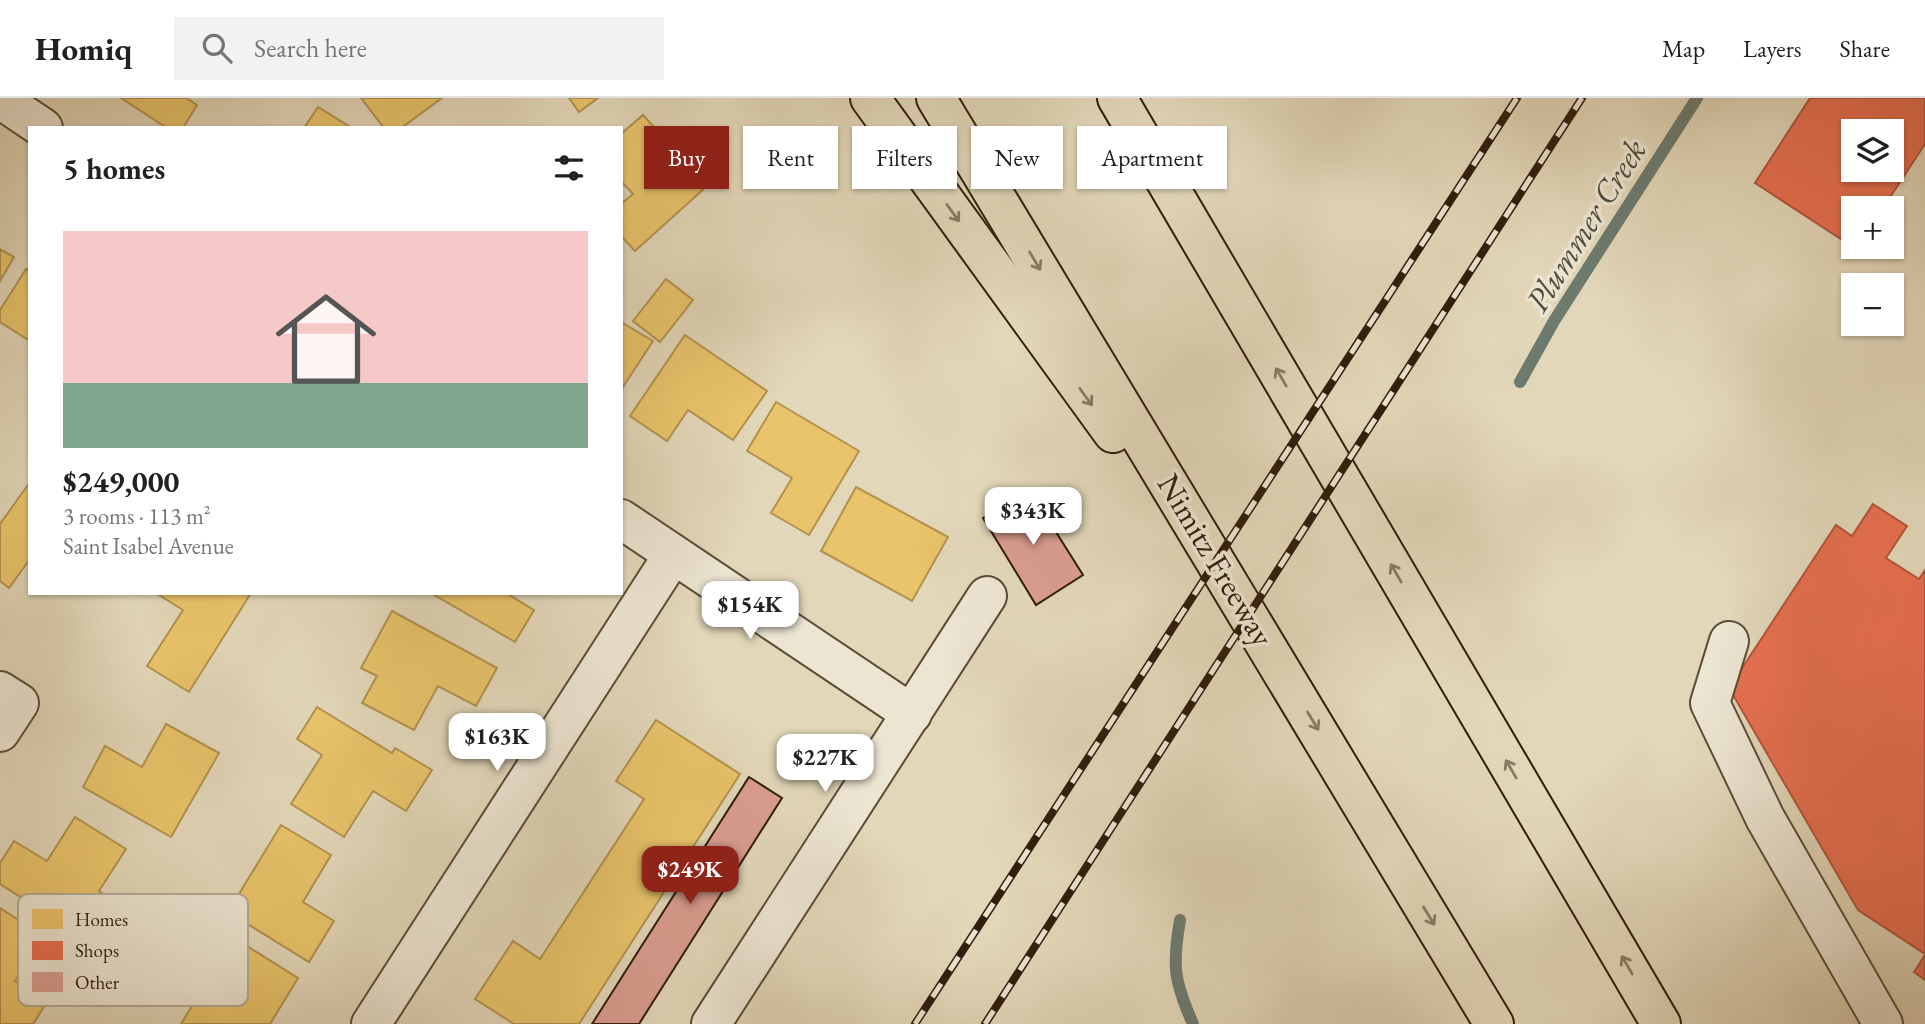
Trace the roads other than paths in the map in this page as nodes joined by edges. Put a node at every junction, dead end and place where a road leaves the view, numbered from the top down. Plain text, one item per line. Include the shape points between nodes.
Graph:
1 (870, 98) edge
2 (936, 98) edge
3 (1117, 98) edge
4 (0, 99) edge
5 (40, 126) edge
6 (623, 520) edge
7 (673, 555) junction
8 (987, 596) dead end
9 (1729, 641) dead end
10 (1278, 662) junction
11 (912, 714) junction
12 (371, 1024) edge
13 (711, 1024) edge
14 (1494, 1024) edge
15 (1661, 1024) edge
16 (1883, 1024) edge

1 -> 10 highway
2 -> 10 highway, Nimitz Freeway
15 -> 3 highway
4 - 5 street
6 - 7 street
7 - 11 street
7 - 12 street
8 - 11 street
9 - 16 street via 1710,704 1765,818
10 -> 14 highway, Nimitz Freeway
11 - 13 street

